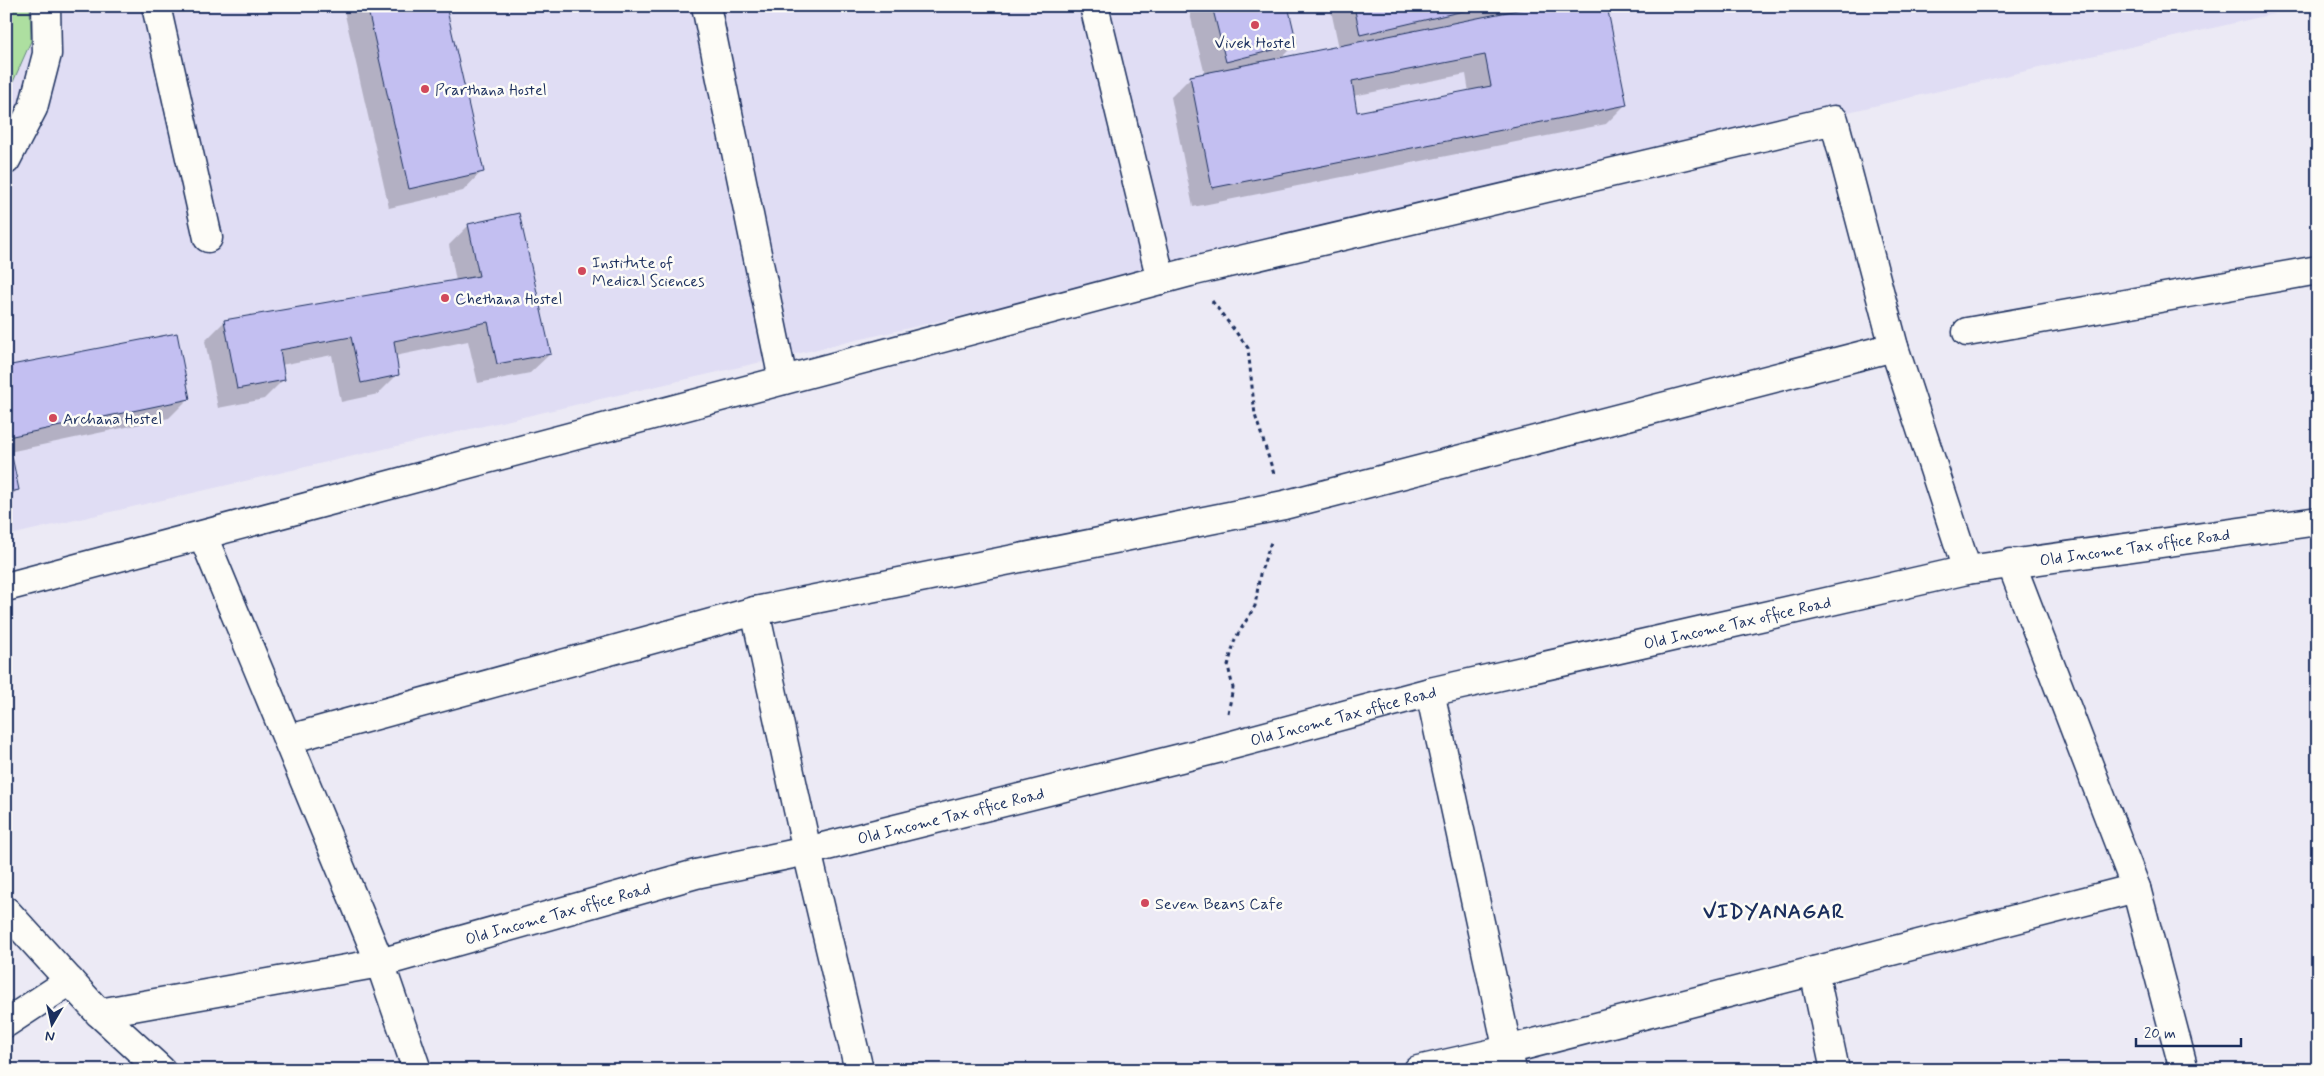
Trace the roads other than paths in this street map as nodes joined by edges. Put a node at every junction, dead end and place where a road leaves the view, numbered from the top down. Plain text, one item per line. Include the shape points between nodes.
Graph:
1 (46, 6) edge
2 (156, 6) edge
3 (706, 6) edge
4 (1094, 6) edge
5 (6, 160) edge
6 (208, 238) dead end
7 (2318, 270) edge
8 (1161, 280) junction
9 (1967, 332) dead end
10 (1894, 347) junction
11 (783, 380) junction
12 (2318, 521) edge
13 (203, 536) junction
14 (2012, 563) junction
15 (1967, 570) junction
16 (6, 587) edge
17 (755, 611) junction
18 (1430, 692) junction
19 (289, 739) junction
20 (807, 851) junction
21 (2136, 888) junction
22 (6, 911) edge
23 (380, 963) junction
24 (1814, 971) junction
25 (70, 981) junction
26 (99, 1013) junction
27 (6, 1023) edge
28 (1510, 1060) edge
29 (161, 1070) edge
30 (417, 1070) edge
31 (859, 1070) edge
32 (1418, 1070) edge
33 (1836, 1070) edge
34 (2184, 1070) edge

1 - 5 street via 47,54 36,99
2 - 6 street
3 - 11 street
4 - 8 street
7 - 9 street
8 - 10 street via 1834,120
8 - 11 street
10 - 15 street
10 - 17 street via 1284,505
11 - 13 street
12 - 14 street, Old Income Tax office Road
13 - 16 street
13 - 19 street
14 - 15 street, Old Income Tax office Road
14 - 21 street
15 - 18 street, Old Income Tax office Road
17 - 19 street
17 - 20 street
18 - 20 street, Old Income Tax office Road via 1221,748
18 - 28 street
19 - 23 street
20 - 23 street, Old Income Tax office Road via 696,874
20 - 31 street
21 - 24 street
21 - 34 street
22 - 25 street
23 - 26 street, Old Income Tax office Road
23 - 30 street
24 - 28 street
24 - 33 street
25 - 26 street
25 - 27 street
26 - 29 street
28 - 32 street

